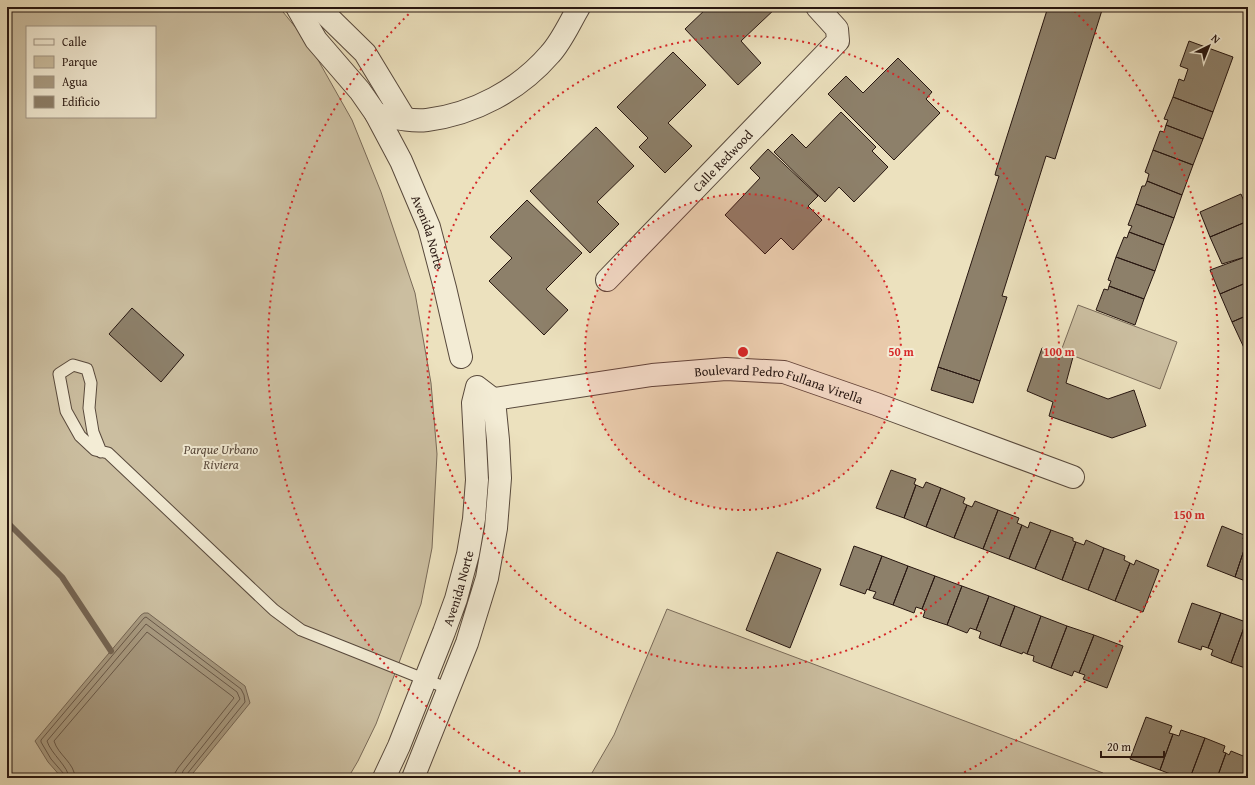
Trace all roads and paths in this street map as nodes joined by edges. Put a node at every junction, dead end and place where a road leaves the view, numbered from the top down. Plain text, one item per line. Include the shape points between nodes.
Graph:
1 (297, 7) edge
2 (318, 7) edge
3 (578, 7) edge
4 (817, 7) edge
5 (376, 114) junction
6 (405, 119) junction
7 (607, 280) dead end
8 (461, 357) dead end
9 (481, 397) junction
10 (101, 452) junction
11 (1073, 477) dead end
12 (425, 680) junction
13 (449, 689) junction
14 (384, 778) edge
15 (413, 778) edge

1 - 5 street, Avenida Norte via 316,40 360,91
2 - 6 street via 365,53
3 - 6 street via 551,53 527,77 494,99 463,113 426,120
4 - 7 street, Calle Redwood via 836,29 838,41
5 - 6 street
5 - 8 street, Avenida Norte via 401,161 429,227
9 - 11 street, Boulevard Pedro Fullana Virella via 652,374 726,369 784,372
9 - 12 street, Avenida Norte via 474,519 468,554 456,599
9 - 13 street, Avenida Norte via 498,440 500,478 496,528 487,578
10 - 10 lane via 93,432 89,408 91,383 87,369 73,365 59,374 66,411 80,436 95,450
10 - 12 lane via 108,453 274,610 301,630
12 - 13 lane
12 - 14 street, Avenida Norte
13 - 15 street, Avenida Norte

